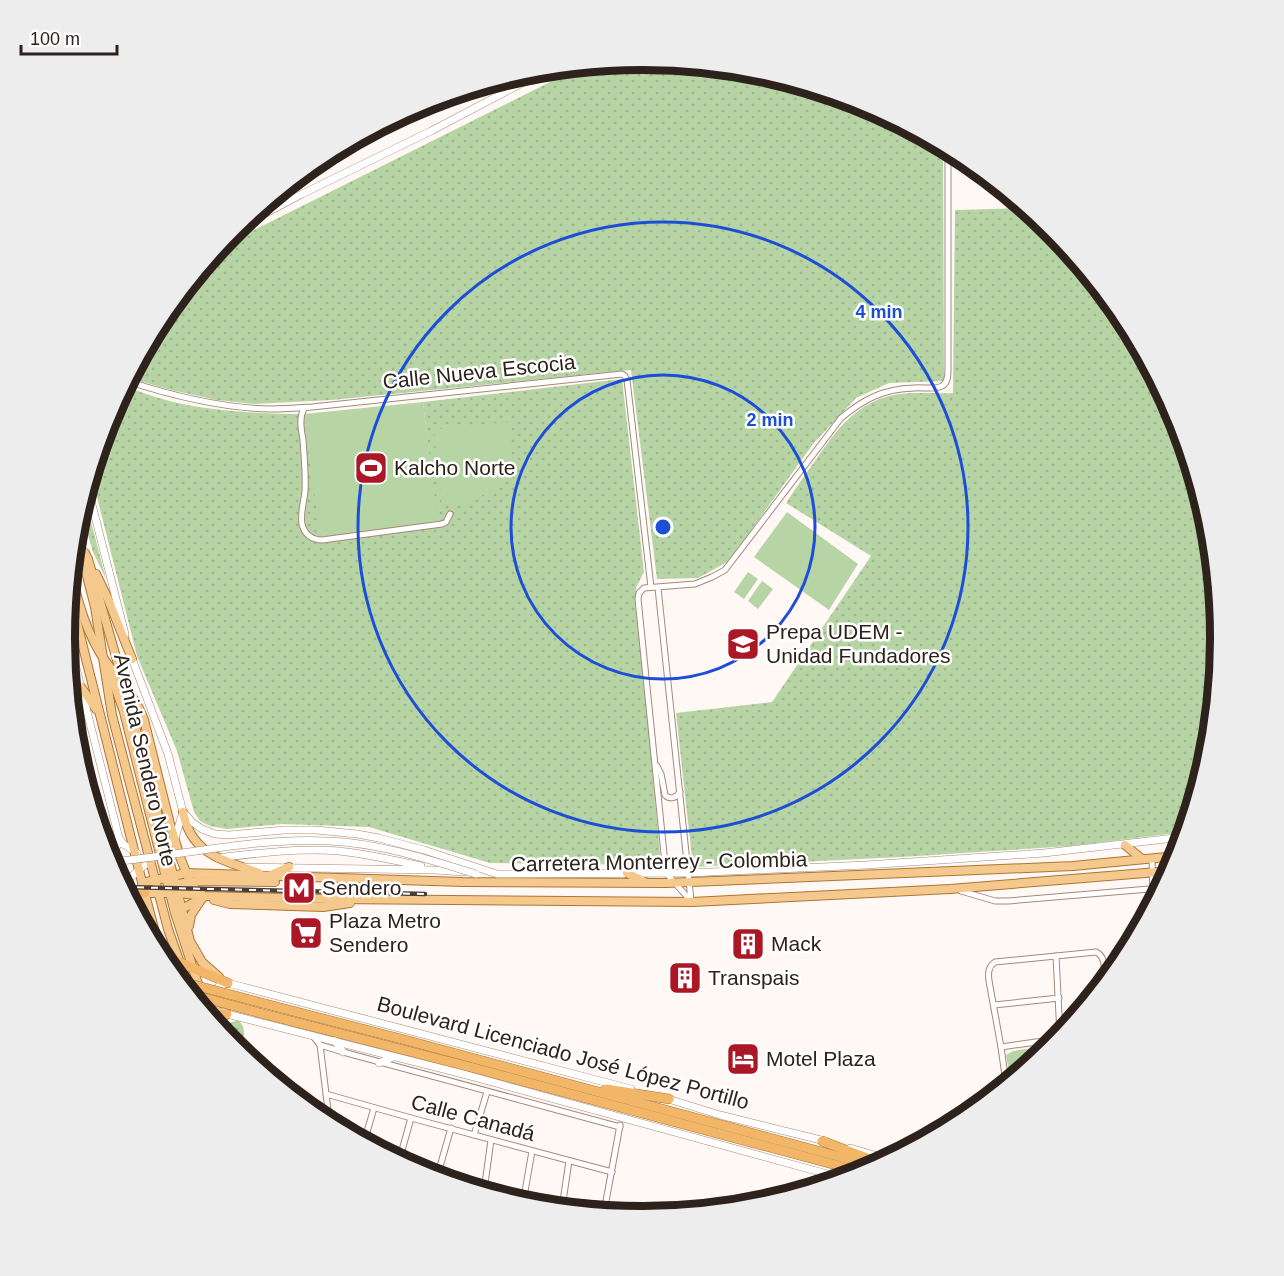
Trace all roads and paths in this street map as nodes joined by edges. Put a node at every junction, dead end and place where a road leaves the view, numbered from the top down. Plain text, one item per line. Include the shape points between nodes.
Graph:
1 (522, 83) edge
2 (948, 160) edge
3 (265, 214) edge
4 (135, 383) edge
5 (304, 408) junction
6 (91, 502) edge
7 (450, 514) dead end
8 (82, 548) edge
9 (81, 553) edge
10 (88, 559) junction
11 (651, 587) junction
12 (658, 588) junction
13 (76, 597) edge
14 (75, 614) edge
15 (104, 659) junction
16 (132, 659) junction
17 (75, 665) edge
18 (124, 686) junction
19 (81, 687) junction
20 (100, 715) junction
21 (654, 762) junction
22 (680, 792) junction
23 (183, 812) junction
24 (119, 838) junction
25 (174, 838) junction
26 (1172, 838) edge
27 (1125, 845) junction
28 (116, 848) edge
29 (163, 850) junction
30 (135, 852) junction
31 (1165, 857) edge
32 (218, 858) junction
33 (1152, 858) junction
34 (1142, 859) junction
35 (121, 861) edge
36 (150, 861) junction
37 (242, 867) junction
38 (289, 867) junction
39 (139, 870) junction
40 (435, 870) junction
41 (1158, 872) edge
42 (476, 873) junction
43 (627, 873) junction
44 (666, 873) junction
45 (1153, 873) junction
46 (497, 874) junction
47 (268, 876) junction
48 (128, 878) edge
49 (188, 878) junction
50 (317, 878) junction
51 (689, 878) junction
52 (155, 880) junction
53 (674, 882) junction
54 (645, 883) junction
55 (1153, 884) edge
56 (172, 885) junction
57 (144, 888) junction
58 (950, 888) junction
59 (1151, 889) edge
60 (134, 890) edge
61 (158, 893) junction
62 (205, 896) junction
63 (692, 902) junction
64 (178, 911) junction
65 (150, 921) edge
66 (153, 924) joint
67 (168, 929) junction
68 (190, 941) junction
69 (1056, 956) junction
70 (179, 962) junction
71 (192, 967) junction
72 (181, 968) edge
73 (1103, 968) edge
74 (228, 983) junction
75 (193, 985) edge
76 (204, 998) edge
77 (1059, 998) junction
78 (207, 1002) edge
79 (207, 1002) edge
80 (994, 1005) junction
81 (217, 1014) edge
82 (227, 1014) junction
83 (221, 1018) edge
84 (1060, 1022) edge
85 (314, 1036) junction
86 (335, 1041) junction
87 (1041, 1041) edge
88 (407, 1045) junction
89 (320, 1046) junction
90 (1001, 1047) junction
91 (343, 1052) junction
92 (395, 1056) junction
93 (379, 1063) junction
94 (441, 1068) junction
95 (1005, 1074) edge
96 (437, 1079) junction
97 (585, 1088) junction
98 (522, 1090) junction
99 (487, 1092) junction
100 (326, 1094) junction
101 (669, 1099) junction
102 (518, 1100) junction
103 (374, 1108) junction
104 (328, 1110) edge
105 (411, 1118) junction
106 (621, 1118) junction
107 (620, 1127) junction
108 (451, 1128) junction
109 (366, 1134) edge
110 (474, 1135) junction
111 (491, 1140) junction
112 (822, 1141) junction
113 (532, 1151) junction
114 (402, 1152) edge
115 (874, 1155) edge
116 (867, 1158) edge
117 (569, 1161) junction
118 (859, 1162) edge
119 (440, 1167) edge
120 (845, 1167) edge
121 (612, 1172) junction
122 (827, 1174) edge
123 (485, 1183) edge
124 (525, 1193) edge
125 (563, 1200) edge
126 (606, 1204) edge

1 - 3 street
2 - 12 street via 945,384 888,391 855,407 841,418 725,570 695,584
4 - 5 street, Calle Nueva Escocia via 223,405
5 - 7 street via 300,417 305,479 302,523 308,536 322,540 442,524
5 - 11 street, Calle Nueva Escocia via 624,375
6 - 16 street
8 - 10 main road
9 - 15 main road, Avenida Sendero Norte
10 - 16 main road
10 - 18 main road
11 - 12 street
11 - 21 street via 639,592 638,599
12 - 22 street
13 - 15 main road
14 - 20 main road, Avenida Sendero Norte
15 - 18 main road
15 - 29 main road via 124,712
15 - 36 main road, Avenida Sendero Norte via 112,715
16 - 23 street via 168,754
17 - 19 street
18 - 25 main road via 144,720
18 - 29 main road
19 - 20 main road
19 - 24 street
20 - 30 main road, Avenida Sendero Norte
21 - 22 street via 665,795 674,798
21 - 44 street
22 - 51 street
23 - 25 street
23 - 32 main road via 193,838
23 - 46 street via 202,829 215,834 316,830 357,834 416,847
24 - 28 street
24 - 30 street
25 - 29 street
25 - 49 main road
26 - 27 street
27 - 34 main road
27 - 51 street
29 - 36 street
29 - 56 main road
30 - 36 street
30 - 39 main road, Avenida Sendero Norte
31 - 33 main road, Carretera Monterrey - Colombia
32 - 37 main road
32 - 40 street via 271,851 340,851
33 - 34 main road, Carretera Monterrey - Colombia
33 - 45 street
34 - 51 main road, Carretera Monterrey - Colombia via 1073,866
35 - 42 street, bridge via 301,840 374,846
36 - 39 street
36 - 52 main road, Avenida Sendero Norte
37 - 38 street
37 - 47 main road
38 - 40 street
38 - 47 main road
39 - 48 street
39 - 57 main road, Avenida Sendero Norte
40 - 42 street
41 - 45 main road, Carretera Monterrey - Colombia
42 - 46 street
43 - 44 street
43 - 46 street
43 - 54 main road
44 - 51 street
44 - 53 street
45 - 55 street
45 - 58 main road, Carretera Monterrey - Colombia
47 - 49 main road, Carretera Monterrey - Colombia
47 - 50 main road, Carretera Monterrey - Colombia
49 - 50 main road via 300,882
49 - 56 main road
49 - 62 main road
50 - 54 main road, Carretera Monterrey - Colombia
51 - 53 main road, Carretera Monterrey - Colombia
51 - 63 street
52 - 56 main road, Carretera Monterrey - Colombia
52 - 57 main road, Carretera Monterrey - Colombia
52 - 61 main road, Avenida Sendero Norte
53 - 54 main road, Carretera Monterrey - Colombia
53 - 63 street
56 - 61 main road, Carretera Monterrey - Colombia
56 - 62 main road, Carretera Monterrey - Colombia
56 - 64 main road
57 - 60 highway
57 - 61 main road, Carretera Monterrey - Colombia
57 - 66 main road, Avenida Sendero Norte
58 - 59 street via 1008,902
58 - 63 main road, Carretera Monterrey - Colombia
61 - 67 main road, Avenida Sendero Norte
62 - 63 main road, Carretera Monterrey - Colombia
62 - 64 main road
62 - 68 main road via 191,915
64 - 67 main road
64 - 68 main road
64 - 71 main road
65 - 66 main road
67 - 70 main road, Avenida Sendero Norte
68 - 74 main road via 202,962
69 - 73 street via 1099,953
69 - 77 street
69 - 80 street via 991,965 988,974
70 - 71 highway
70 - 72 main road, Avenida Sendero Norte
71 - 74 highway
71 - 78 main road
74 - 82 street via 219,986 213,998 218,1009
74 - 101 street, Boulevard Licenciado José López Portillo
75 - 88 highway, bridge
76 - 88 highway, bridge
77 - 80 street
77 - 84 street
79 - 82 main road
80 - 90 street
81 - 82 highway
82 - 83 main road
82 - 85 street
85 - 86 street
85 - 89 street
86 - 91 street
86 - 92 street
87 - 90 street
88 - 97 highway, Boulevard Licenciado José López Portillo
88 - 120 highway, Boulevard Licenciado José López Portillo
89 - 91 street
89 - 100 street
90 - 95 street
91 - 93 street
92 - 93 street
92 - 94 street
93 - 96 street
94 - 96 street
94 - 98 street
96 - 99 street
97 - 101 highway
97 - 118 highway, Boulevard Licenciado José López Portillo
98 - 102 street
98 - 106 street
99 - 102 street
99 - 110 street
100 - 103 street, Calle Canadá
100 - 104 street
101 - 112 street, Boulevard Licenciado José López Portillo
102 - 107 street
103 - 105 street, Calle Canadá
103 - 109 street
105 - 108 street, Calle Canadá
105 - 114 street
106 - 107 street
106 - 122 street
107 - 121 street
108 - 110 street, Calle Canadá
108 - 119 street
110 - 111 street, Calle Canadá
111 - 113 street, Calle Canadá
111 - 123 street
112 - 115 street, Boulevard Licenciado José López Portillo
112 - 116 highway
113 - 117 street, Calle Canadá
113 - 124 street
117 - 121 street, Calle Canadá
117 - 125 street
121 - 126 street

